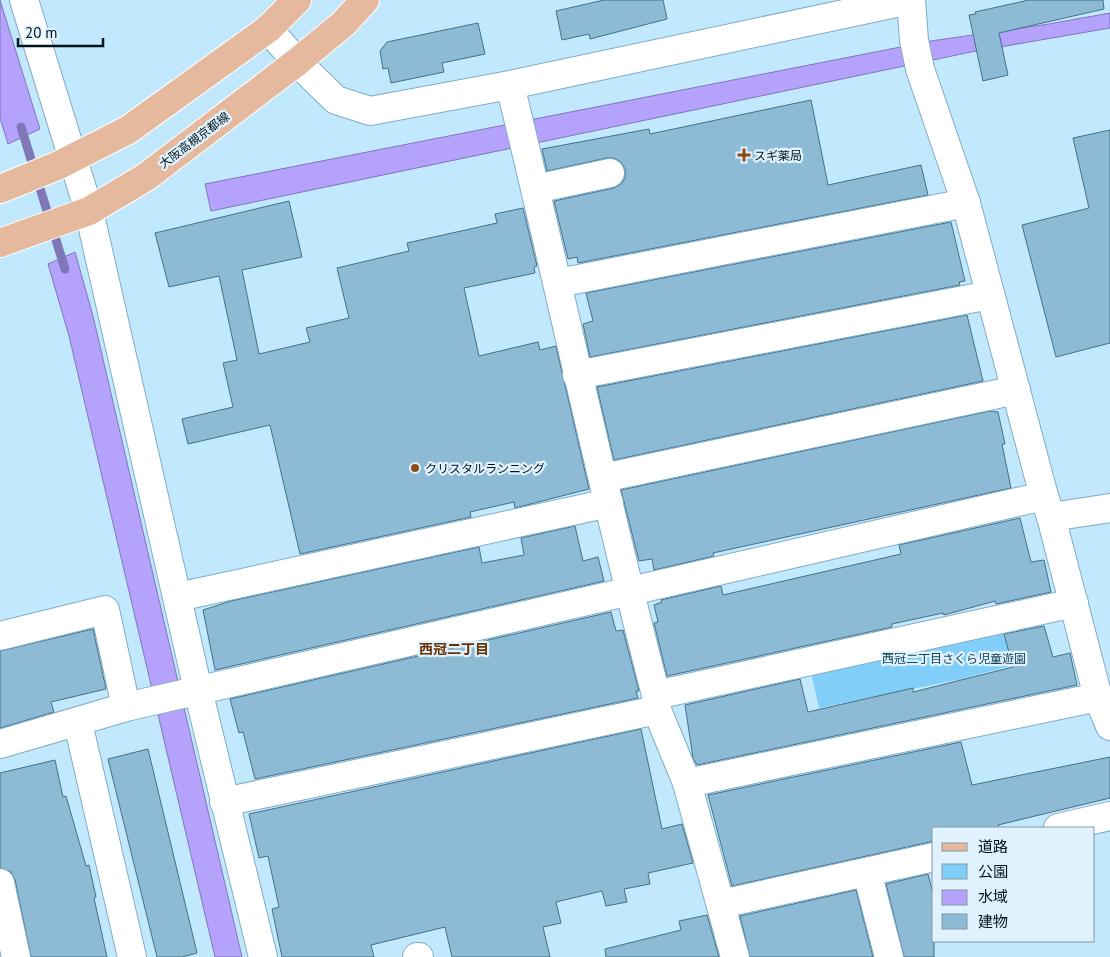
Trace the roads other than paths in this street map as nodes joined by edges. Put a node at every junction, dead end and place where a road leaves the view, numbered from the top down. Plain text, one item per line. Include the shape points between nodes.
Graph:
1 (24, 0) edge
2 (297, 0) edge
3 (365, 0) edge
4 (910, 0) edge
5 (268, 29) junction
6 (297, 62) junction
7 (510, 84) junction
8 (65, 162) junction
9 (610, 173) dead end
10 (7, 186) edge
11 (535, 189) junction
12 (966, 203) junction
13 (81, 214) junction
14 (0, 243) edge
15 (558, 283) junction
16 (990, 295) junction
17 (577, 375) junction
18 (1016, 390) junction
19 (606, 491) junction
20 (1048, 506) junction
21 (1110, 508) edge
22 (629, 591) junction
23 (178, 597) junction
24 (1074, 603) junction
25 (0, 636) edge
26 (194, 691) junction
27 (1098, 697) junction
28 (657, 703) junction
29 (134, 705) junction
30 (78, 723) junction
31 (1110, 726) edge
32 (0, 744) edge
33 (687, 783) junction
34 (224, 802) junction
35 (1110, 816) edge
36 (1062, 827) edge
37 (932, 856) edge
38 (867, 872) junction
39 (0, 883) edge
40 (721, 904) junction
41 (16, 957) edge
42 (132, 957) edge
43 (263, 957) edge
44 (735, 957) edge
45 (889, 957) edge

1 - 8 street
2 - 5 main road
3 - 6 main road, 大阪高槻京都線 via 343,24
4 - 7 street
4 - 12 street via 920,69
5 - 6 street
5 - 8 main road via 128,130
6 - 7 street via 336,100 370,111
6 - 13 main road, 大阪高槻京都線 via 146,177
7 - 11 street
8 - 10 main road
8 - 13 street
9 - 11 street
11 - 15 street
12 - 15 street
12 - 16 street
13 - 14 main road, 大阪高槻京都線
13 - 23 street
15 - 17 street
16 - 17 street
16 - 18 street
17 - 19 street
18 - 19 street
18 - 20 street
19 - 22 street
19 - 23 street
20 - 21 street
20 - 22 street
20 - 24 street
22 - 26 street
22 - 28 street
23 - 26 street
24 - 27 street
24 - 28 street
25 - 29 street via 105,610
26 - 29 street
26 - 34 street
27 - 31 street
27 - 33 street
28 - 33 street
28 - 34 street
29 - 30 street
30 - 32 street
30 - 42 street
33 - 40 street
34 - 43 street
35 - 36 street
37 - 38 street
38 - 40 street
38 - 45 street
39 - 41 street
40 - 44 street

